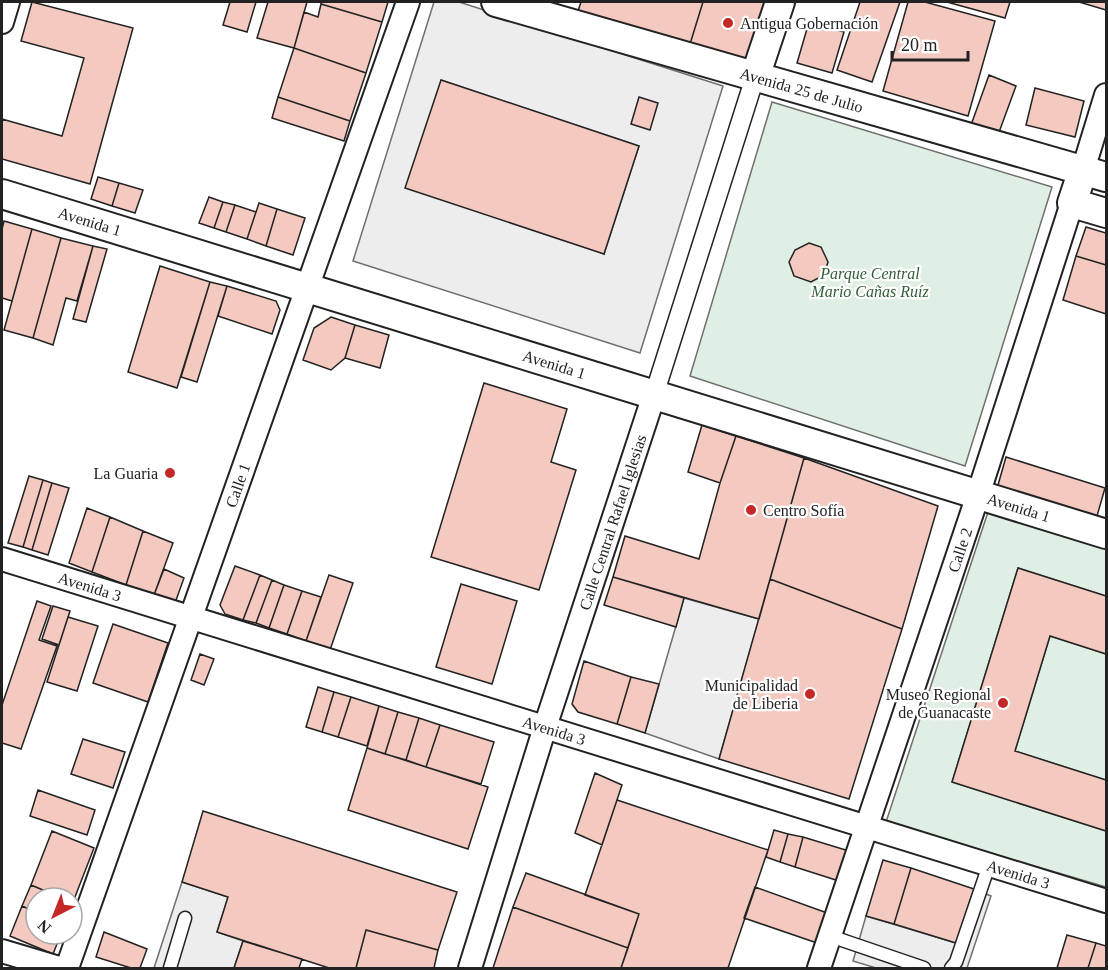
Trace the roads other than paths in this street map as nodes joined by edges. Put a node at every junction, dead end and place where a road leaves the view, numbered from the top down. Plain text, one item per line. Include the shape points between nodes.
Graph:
1 (8, 2) edge
2 (408, 2) edge
3 (496, 2) edge
4 (780, 2) edge
5 (2, 22) edge
6 (755, 77) junction
7 (1107, 95) edge
8 (1095, 173) edge
9 (2, 194) edge
10 (1072, 203) junction
11 (1107, 213) edge
12 (307, 288) junction
13 (654, 395) junction
14 (978, 495) junction
15 (1107, 534) edge
16 (2, 559) edge
17 (190, 617) junction
18 (545, 727) junction
19 (866, 827) junction
20 (989, 865) junction
21 (1107, 901) edge
22 (185, 918) dead end
23 (830, 936) junction
24 (2, 951) edge
25 (59, 969) edge
26 (67, 969) edge
27 (170, 969) edge
28 (470, 969) edge
29 (819, 969) edge
30 (924, 969) edge
31 (951, 969) edge

1 - 5 street
2 - 12 street, Calle 1
3 - 6 street, Avenida 25 de Julio
4 - 6 street
6 - 8 street, Avenida 25 de Julio
6 - 13 street, Calle Central Rafael Iglesias
7 - 8 street, Calle 2
8 - 10 street, Calle 2
9 - 12 street, Avenida 1
10 - 11 street
10 - 14 street, Calle 2
12 - 13 street, Avenida 1
12 - 17 street, Calle 1
13 - 14 street, Avenida 1
13 - 18 street, Calle Central Rafael Iglesias
14 - 15 street, Avenida 1
14 - 19 street, Calle 2
16 - 17 street, Avenida 3
17 - 18 street, Avenida 3
17 - 26 street, Calle 1
18 - 19 street, Avenida 3
18 - 28 street, Calle Central Rafael Iglesias
19 - 20 street, Avenida 3
19 - 23 street, Calle 2
20 - 21 street, Avenida 3
20 - 31 lane
22 - 27 lane
23 - 29 street, Calle 2
23 - 30 lane
24 - 25 street

